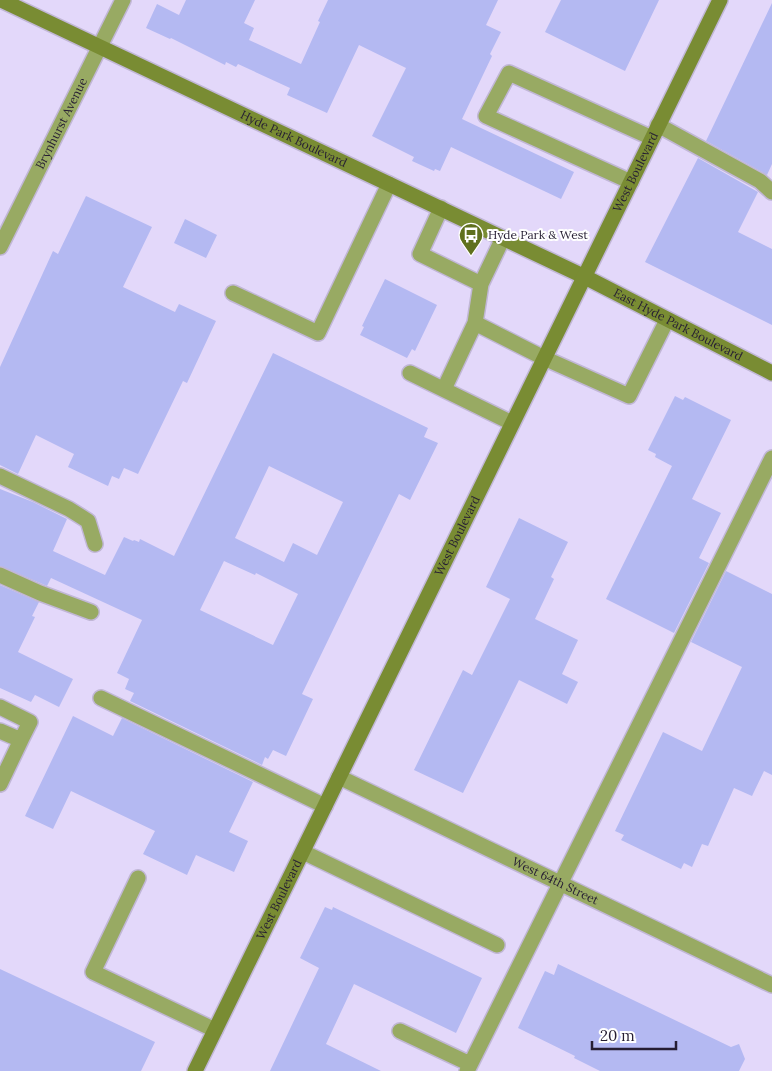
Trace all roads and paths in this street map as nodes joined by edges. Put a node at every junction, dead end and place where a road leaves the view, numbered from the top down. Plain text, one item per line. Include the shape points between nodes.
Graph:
1 (1, 0) edge
2 (123, 0) edge
3 (720, 0) edge
4 (101, 47) junction
5 (655, 132) junction
6 (631, 182) junction
7 (389, 184) junction
8 (772, 192) edge
9 (440, 208) junction
10 (503, 238) junction
11 (0, 247) edge
12 (585, 277) junction
13 (481, 284) junction
14 (233, 293) dead end
15 (667, 320) junction
16 (475, 322) junction
17 (544, 358) junction
18 (410, 373) dead end
19 (772, 373) edge
20 (444, 390) junction
21 (512, 423) junction
22 (772, 458) edge
23 (0, 476) edge
24 (95, 544) dead end
25 (0, 575) edge
26 (92, 612) dead end
27 (101, 698) dead end
28 (0, 707) edge
29 (0, 731) edge
30 (21, 740) junction
31 (339, 777) junction
32 (0, 784) edge
33 (325, 806) junction
34 (303, 852) junction
35 (138, 878) dead end
36 (560, 883) junction
37 (497, 945) dead end
38 (772, 985) edge
39 (215, 1030) junction
40 (400, 1031) dead end
41 (468, 1068) edge
42 (195, 1071) edge

1 - 4 main road, Hyde Park Boulevard
2 - 4 street, Brynhurst Avenue
3 - 5 main road, West Boulevard
4 - 7 main road, Hyde Park Boulevard
4 - 11 street, Brynhurst Avenue
5 - 6 main road, West Boulevard
5 - 6 street via 509,73 486,116
5 - 8 street via 760,180
6 - 12 main road, West Boulevard
7 - 9 main road, Hyde Park Boulevard
7 - 14 street via 318,333
9 - 10 main road, Hyde Park Boulevard
9 - 13 street via 420,254
10 - 12 main road, Hyde Park Boulevard
10 - 13 street
12 - 15 main road, East Hyde Park Boulevard
12 - 17 main road, West Boulevard
13 - 16 street
15 - 17 street via 629,396
15 - 19 main road, East Hyde Park Boulevard
16 - 17 street
16 - 20 street
17 - 21 main road, West Boulevard
18 - 20 street
20 - 21 street
21 - 31 main road, West Boulevard
22 - 36 street
23 - 24 street via 88,521
25 - 26 street
27 - 33 street
28 - 30 street via 30,722
29 - 30 street
30 - 32 street
31 - 33 main road, West Boulevard
31 - 36 street, West 64th Street
33 - 34 main road, West Boulevard
34 - 37 street
34 - 39 main road, West Boulevard
35 - 39 street via 93,972
36 - 38 street, West 64th Street
36 - 41 street
39 - 42 main road, West Boulevard
40 - 41 street

